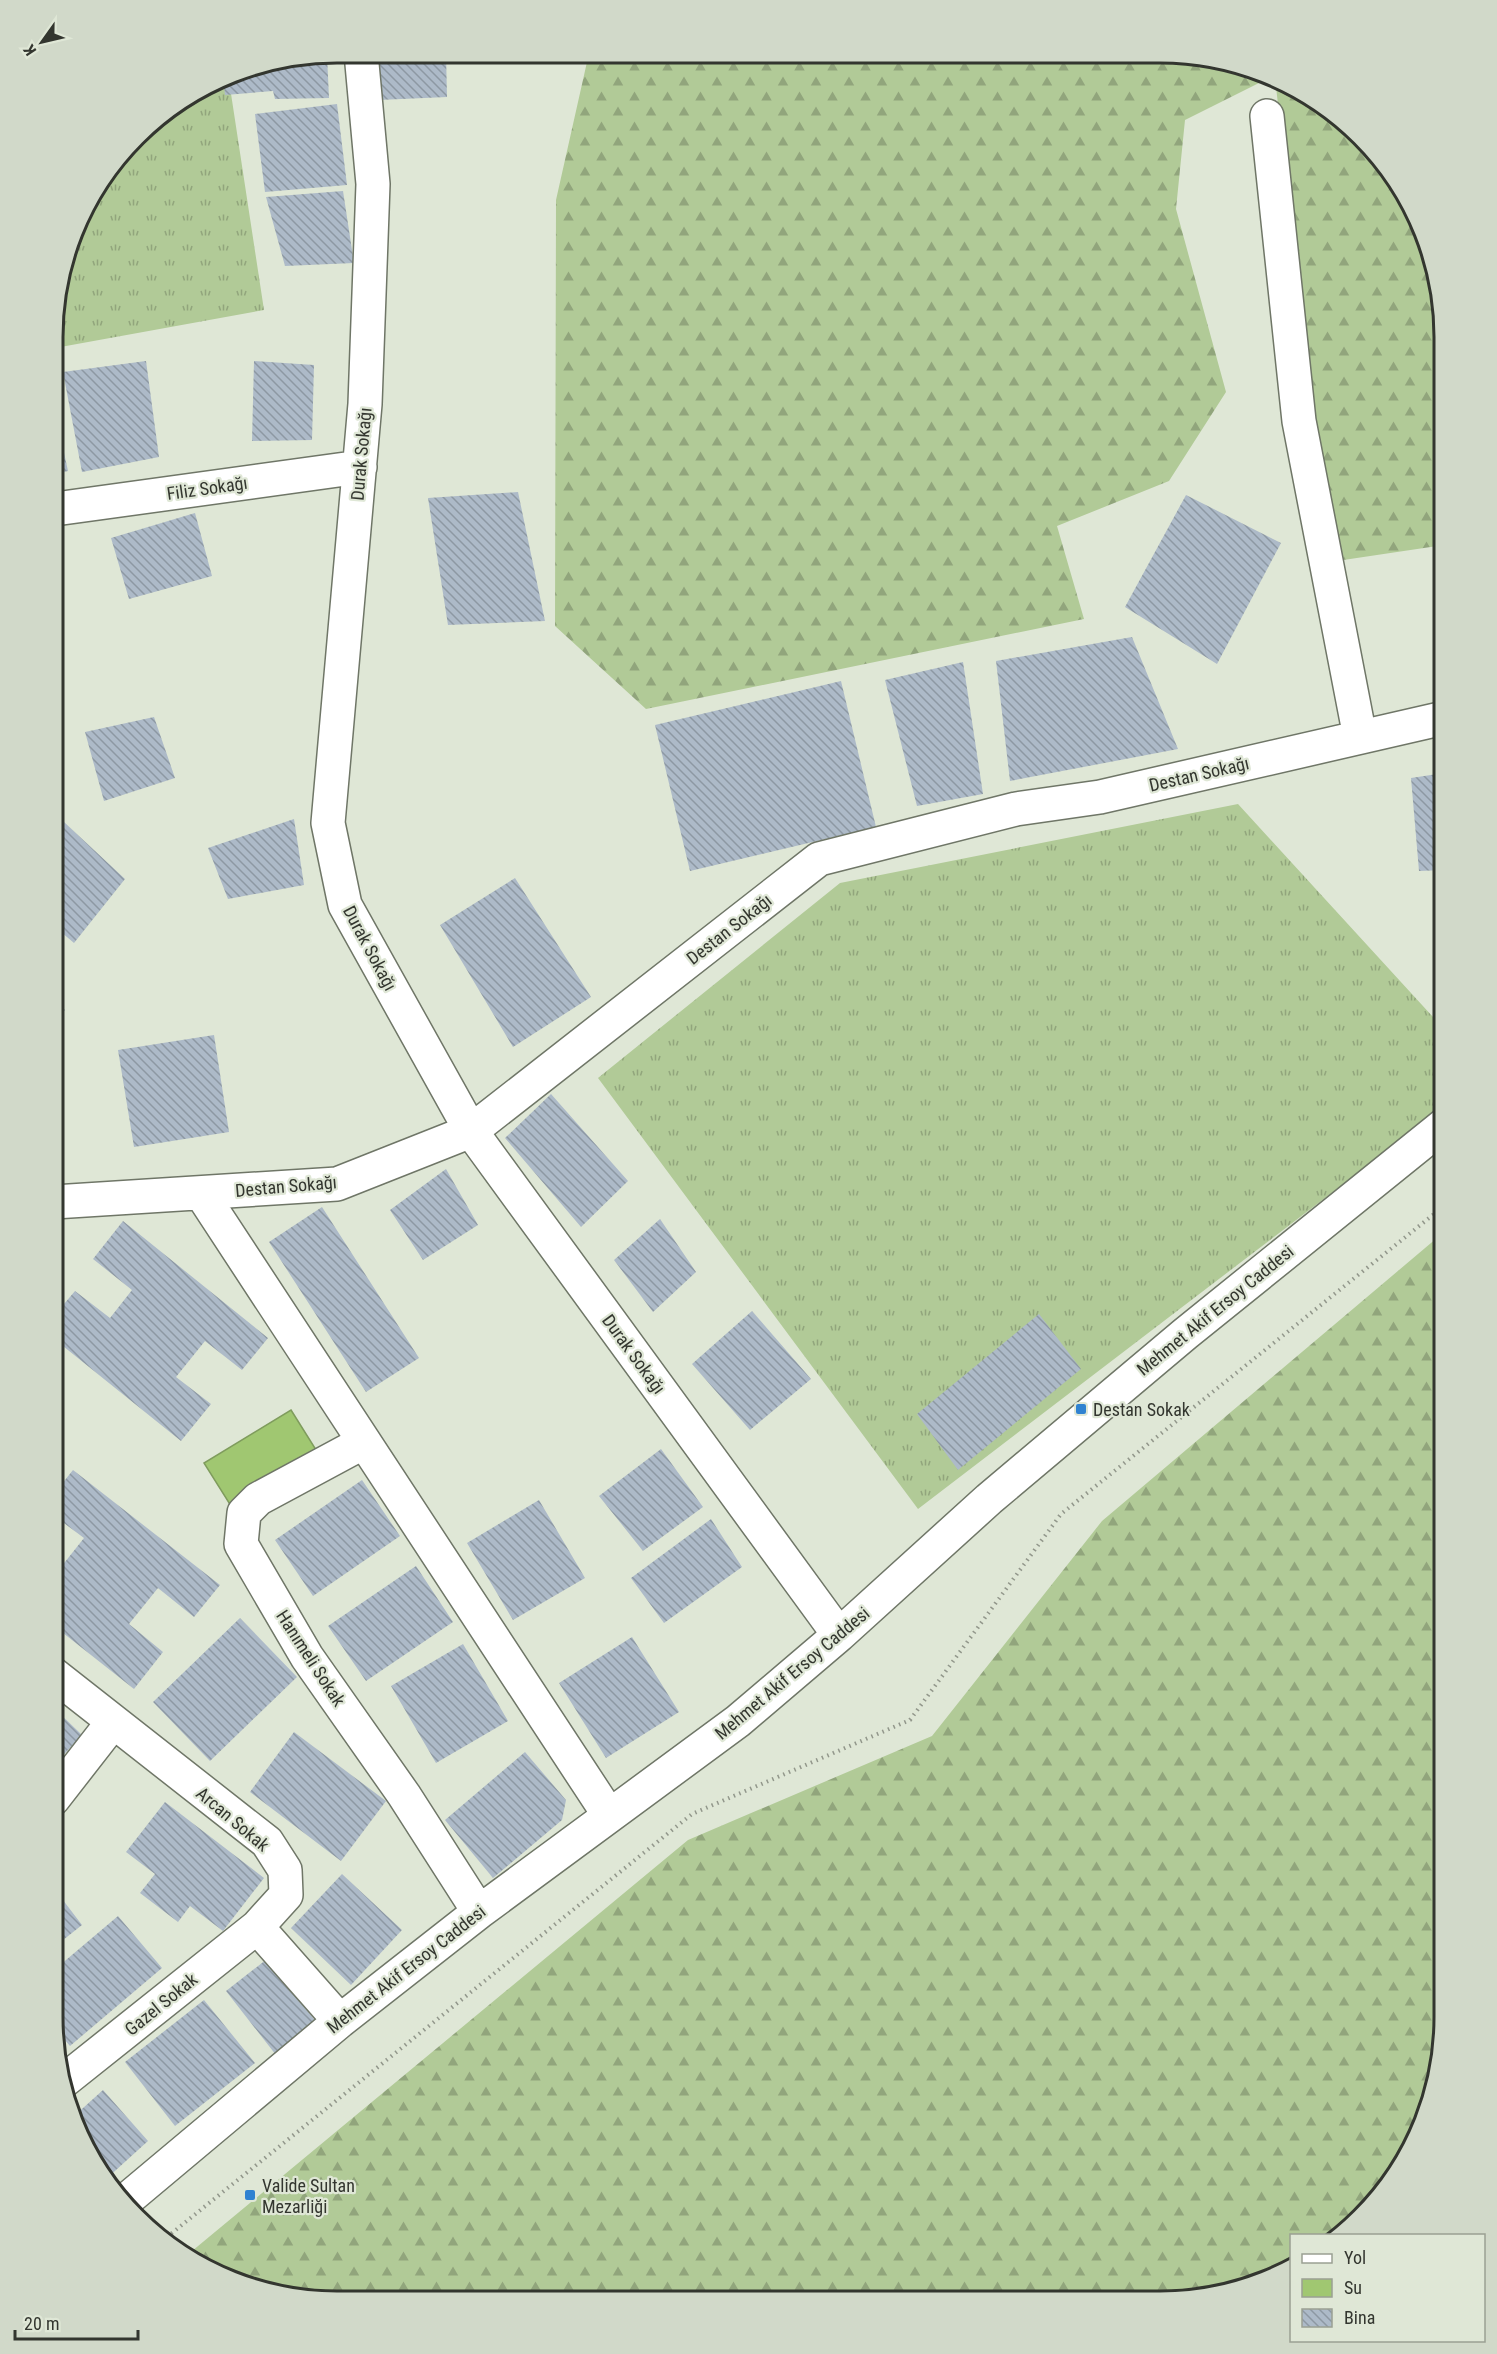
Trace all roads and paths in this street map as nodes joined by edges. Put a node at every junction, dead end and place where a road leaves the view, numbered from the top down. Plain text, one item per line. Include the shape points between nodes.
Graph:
1 (362, 63) edge
2 (1267, 116) dead end
3 (360, 467) junction
4 (63, 508) edge
5 (1434, 720) edge
6 (1360, 737) junction
7 (471, 1131) junction
8 (1434, 1133) edge
9 (201, 1192) junction
10 (63, 1201) edge
11 (1434, 1214) edge
12 (364, 1442) junction
13 (839, 1635) junction
14 (63, 1682) edge
15 (112, 1722) junction
16 (63, 1786) edge
17 (609, 1815) junction
18 (479, 1912) junction
19 (257, 1927) junction
20 (340, 2020) junction
21 (69, 2076) edge
22 (130, 2197) edge
23 (170, 2234) edge

1 - 3 street, Durak Sokağı via 373,184
2 - 6 street via 1299,421
3 - 4 street, Filiz Sokağı
3 - 7 street, Durak Sokağı via 328,823 345,905
5 - 6 street, Destan Sokağı
6 - 7 street, Destan Sokağı via 1101,797 1016,809 819,859
7 - 9 street, Destan Sokağı via 337,1184
7 - 13 street, Durak Sokağı
8 - 13 street, Mehmet Akif Ersoy Caddesi via 998,1491
9 - 10 street, Destan Sokağı
9 - 12 street
11 - 23 path via 1061,1515 910,1720 692,1814
12 - 17 street
12 - 18 street, Hanımeli Sokak via 258,1499 244,1513 241,1544 307,1657 404,1795
13 - 17 street, Mehmet Akif Ersoy Caddesi via 738,1721
14 - 15 street, Arcan Sokak
15 - 16 street
15 - 19 street, Arcan Sokak via 267,1842 285,1870 286,1895
17 - 18 street, Mehmet Akif Ersoy Caddesi
18 - 20 street, Mehmet Akif Ersoy Caddesi
19 - 20 street
19 - 21 street, Gazel Sokak
20 - 22 street, Mehmet Akif Ersoy Caddesi

